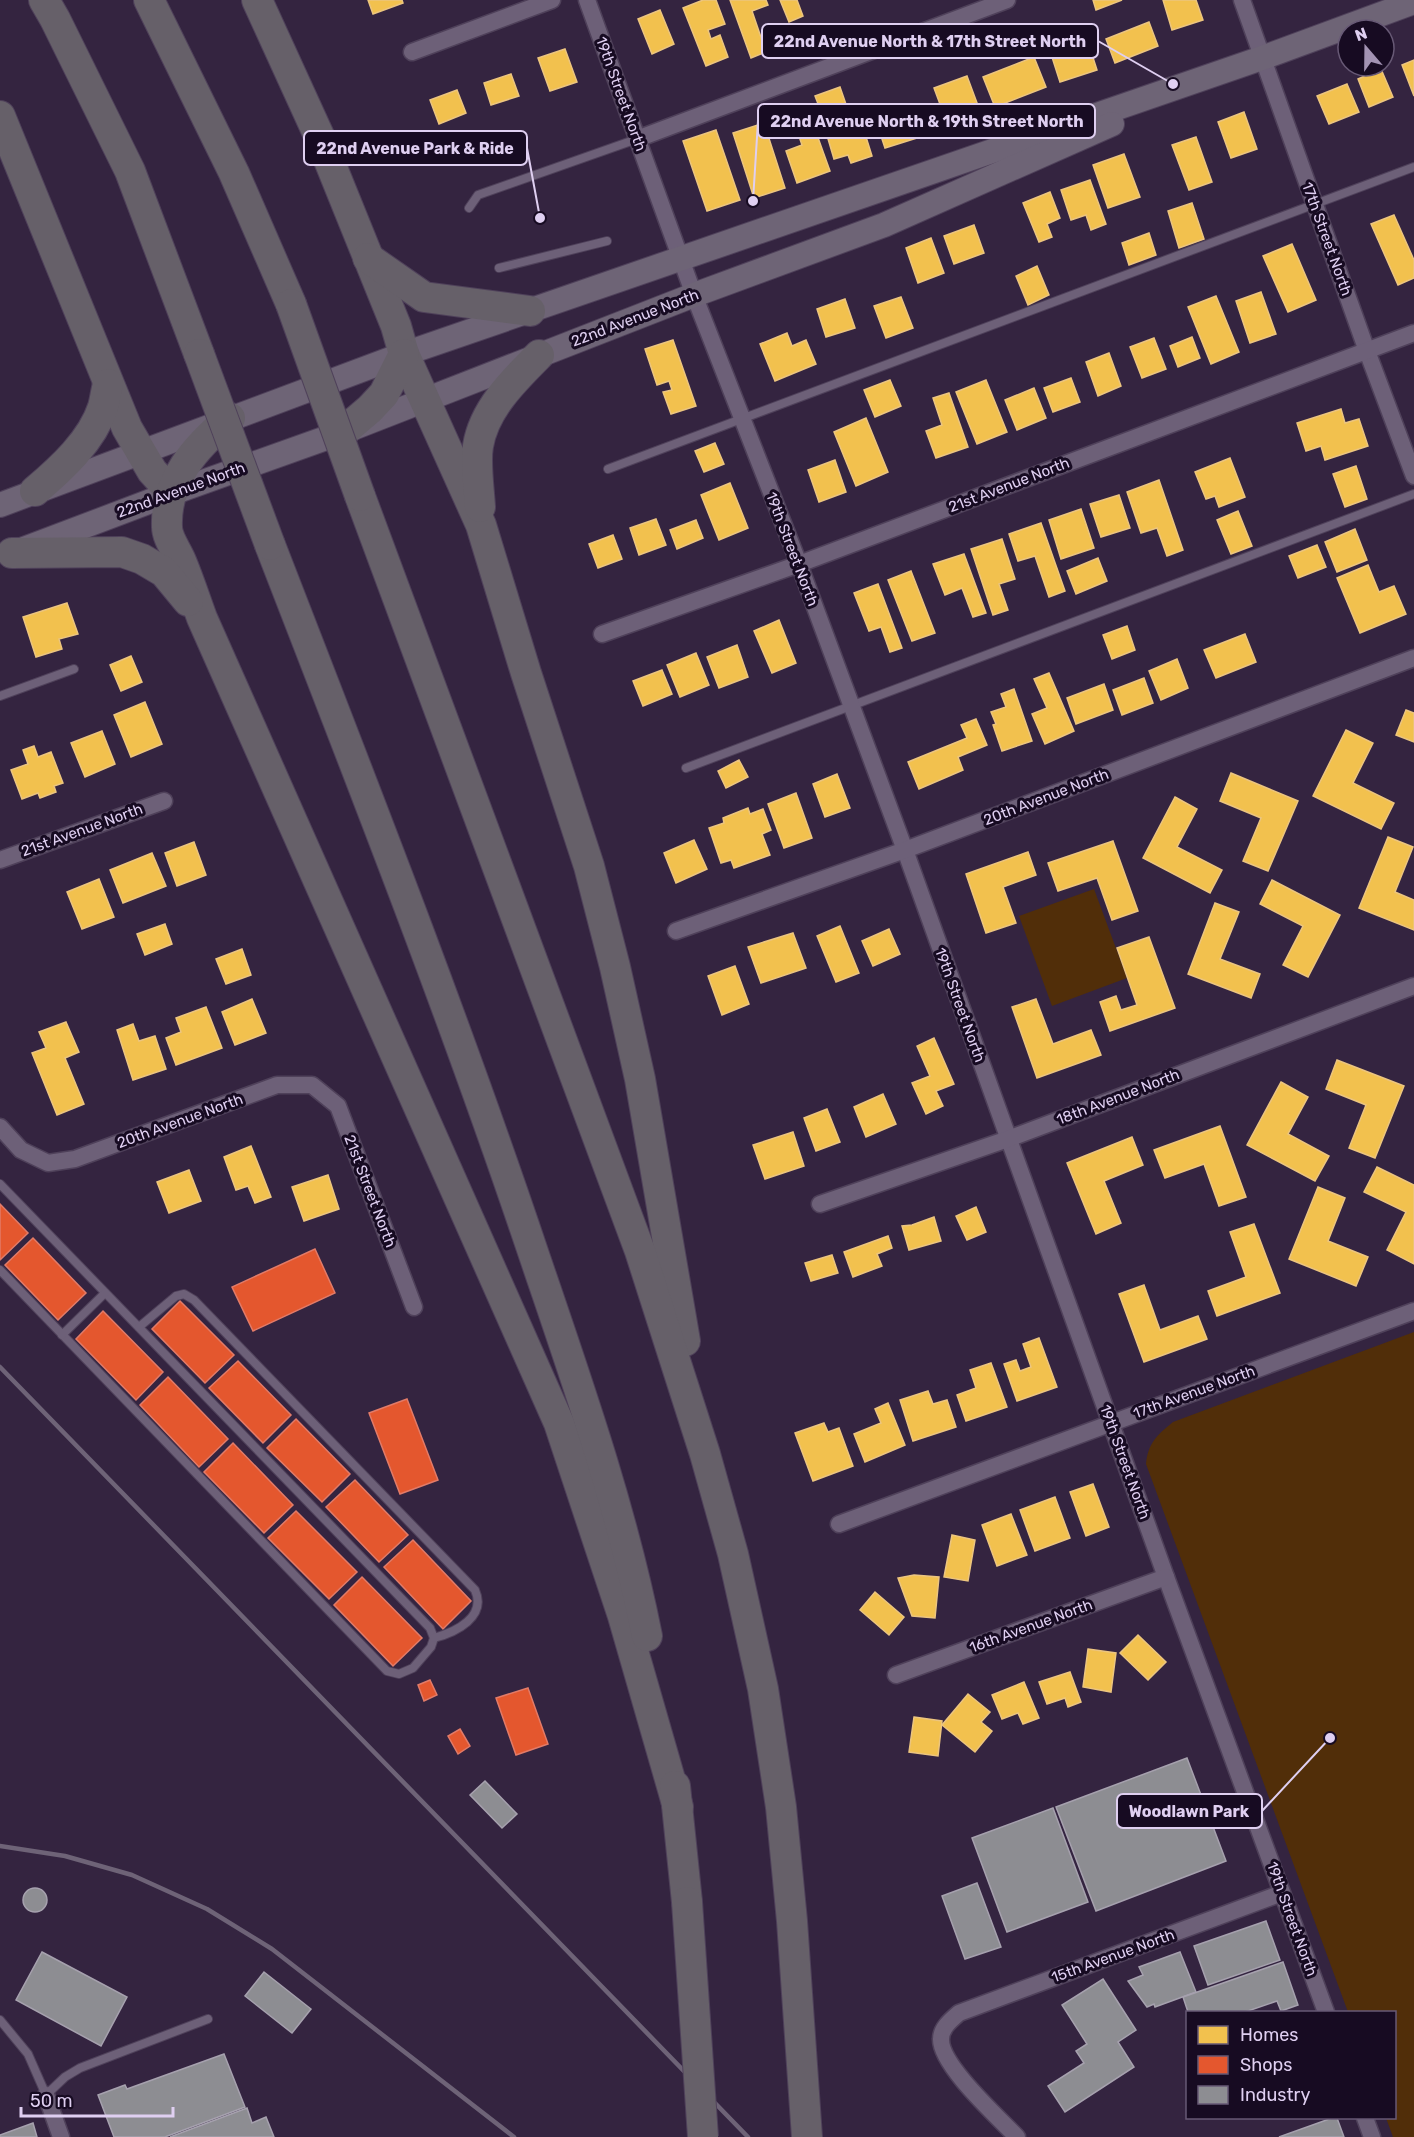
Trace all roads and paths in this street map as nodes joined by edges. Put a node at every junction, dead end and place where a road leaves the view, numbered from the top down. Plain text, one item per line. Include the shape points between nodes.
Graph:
1 (44, 0) edge
2 (149, 0) edge
3 (257, 0) edge
4 (552, 0) edge
5 (586, 0) edge
6 (1007, 0) edge
7 (1242, 0) edge
8 (1414, 2) edge
9 (412, 52) dead end
10 (1262, 58) junction
11 (0, 116) edge
12 (637, 139) junction
13 (1414, 167) edge
14 (1314, 203) junction
15 (469, 208) dead end
16 (607, 241) dead end
17 (680, 257) junction
18 (368, 258) junction
19 (499, 268) dead end
20 (694, 295) junction
21 (530, 311) junction
22 (1414, 333) edge
23 (1367, 351) junction
24 (404, 354) junction
25 (539, 355) junction
26 (108, 384) junction
27 (425, 400) junction
28 (230, 418) junction
29 (742, 419) junction
30 (343, 432) junction
31 (140, 451) junction
32 (608, 469) dead end
33 (1414, 476) edge
34 (35, 491) junction
35 (172, 493) junction
36 (1414, 494) edge
37 (0, 505) edge
38 (481, 525) junction
39 (6, 555) edge
40 (799, 564) junction
41 (202, 618) junction
42 (602, 634) dead end
43 (1414, 658) edge
44 (74, 669) dead end
45 (0, 696) edge
46 (851, 705) junction
47 (686, 768) dead end
48 (164, 801) dead end
49 (905, 850) junction
50 (0, 860) edge
51 (676, 931) dead end
52 (1414, 986) edge
53 (312, 1085) joint
54 (0, 1127) edge
55 (1008, 1139) junction
56 (0, 1184) edge
57 (820, 1204) dead end
58 (0, 1270) edge
59 (105, 1293) junction
60 (414, 1307) dead end
61 (1414, 1311) edge
62 (139, 1328) junction
63 (62, 1335) junction
64 (1111, 1423) junction
65 (705, 1454) junction
66 (839, 1524) dead end
67 (1166, 1577) junction
68 (434, 1638) junction
69 (896, 1675) dead end
70 (678, 1807) junction
71 (1282, 1893) junction
72 (1325, 2011) edge
73 (208, 2019) dead end
74 (0, 2020) edge
75 (46, 2095) junction
76 (1365, 2119) edge
77 (61, 2137) edge
78 (703, 2137) edge
79 (807, 2137) edge
80 (1017, 2137) edge
81 (1372, 2137) edge

1 - 70 highway, bridge via 130,171 392,858 494,1139 618,1515 642,1609
2 - 65 highway, bridge via 234,173 291,304 640,1251
3 - 18 highway via 320,138
4 - 9 street
5 - 12 street, 19th Street North
6 - 12 street
7 - 10 street, 17th Street North
8 - 10 main road, 22nd Avenue North
10 - 14 street, 17th Street North
10 - 17 main road, 22nd Avenue North
10 - 20 main road, 22nd Avenue North via 884,225
11 - 26 highway
12 - 15 lane via 478,195
12 - 17 street, 19th Street North
13 - 14 lane
14 - 23 street, 17th Street North
14 - 29 lane
16 - 19 lane
17 - 20 street, 19th Street North
17 - 21 main road, 22nd Avenue North
18 - 21 highway via 424,297
18 - 24 highway
20 - 25 main road, 22nd Avenue North
20 - 29 street, 19th Street North
21 - 24 main road, 22nd Avenue North
22 - 23 street, 21st Avenue North
23 - 33 street, 17th Street North
23 - 40 street, 21st Avenue North
24 - 27 highway
24 - 28 main road, 22nd Avenue North
24 - 30 highway via 384,394
25 - 27 main road, 22nd Avenue North
25 - 38 highway via 512,382 487,418 477,447
26 - 31 highway
26 - 34 highway via 92,431 58,472
27 - 30 main road, 22nd Avenue North
27 - 38 highway
28 - 31 main road, 22nd Avenue North
28 - 35 highway via 192,454
29 - 32 lane
29 - 40 street, 19th Street North
30 - 35 main road, 22nd Avenue North
31 - 34 main road, 22nd Avenue North
31 - 35 highway
34 - 37 main road, 22nd Avenue North
35 - 39 main road, 22nd Avenue North
35 - 41 highway via 166,529
36 - 46 lane
38 - 65 highway via 589,866 615,967 640,1079
39 - 41 highway via 122,552 164,572
40 - 42 street, 21st Avenue North
40 - 46 street, 19th Street North
41 - 70 highway via 558,1423 623,1616
43 - 49 street, 20th Avenue North
44 - 45 lane
46 - 47 lane
46 - 49 street, 19th Street North
48 - 50 street, 21st Avenue North
49 - 51 street, 20th Avenue North
49 - 55 street, 19th Street North
52 - 55 street, 18th Avenue North
53 - 54 street, 20th Avenue North via 277,1085 75,1159 48,1163 21,1150
53 - 60 street, 21st Street North via 338,1106
55 - 57 street, 18th Avenue North
55 - 64 street, 19th Street North
56 - 59 lane
58 - 63 lane
59 - 62 lane
59 - 63 lane
61 - 64 street, 17th Avenue North
62 - 68 lane via 430,1628
62 - 68 lane via 176,1296 184,1294 195,1300 475,1590 480,1600 466,1623
63 - 68 lane via 387,1671 399,1674 413,1668
64 - 66 street, 17th Avenue North
64 - 67 street, 19th Street North
65 - 79 highway via 733,1554 763,1689 792,1921
67 - 69 street, 16th Avenue North
67 - 71 street, 19th Street North
70 - 78 highway, bridge
71 - 72 street, 19th Street North
71 - 80 street, 15th Avenue North via 958,2013 946,2024 941,2038 943,2053 953,2069
73 - 75 lane via 80,2068
74 - 75 lane via 28,2054
75 - 77 street
76 - 81 street

